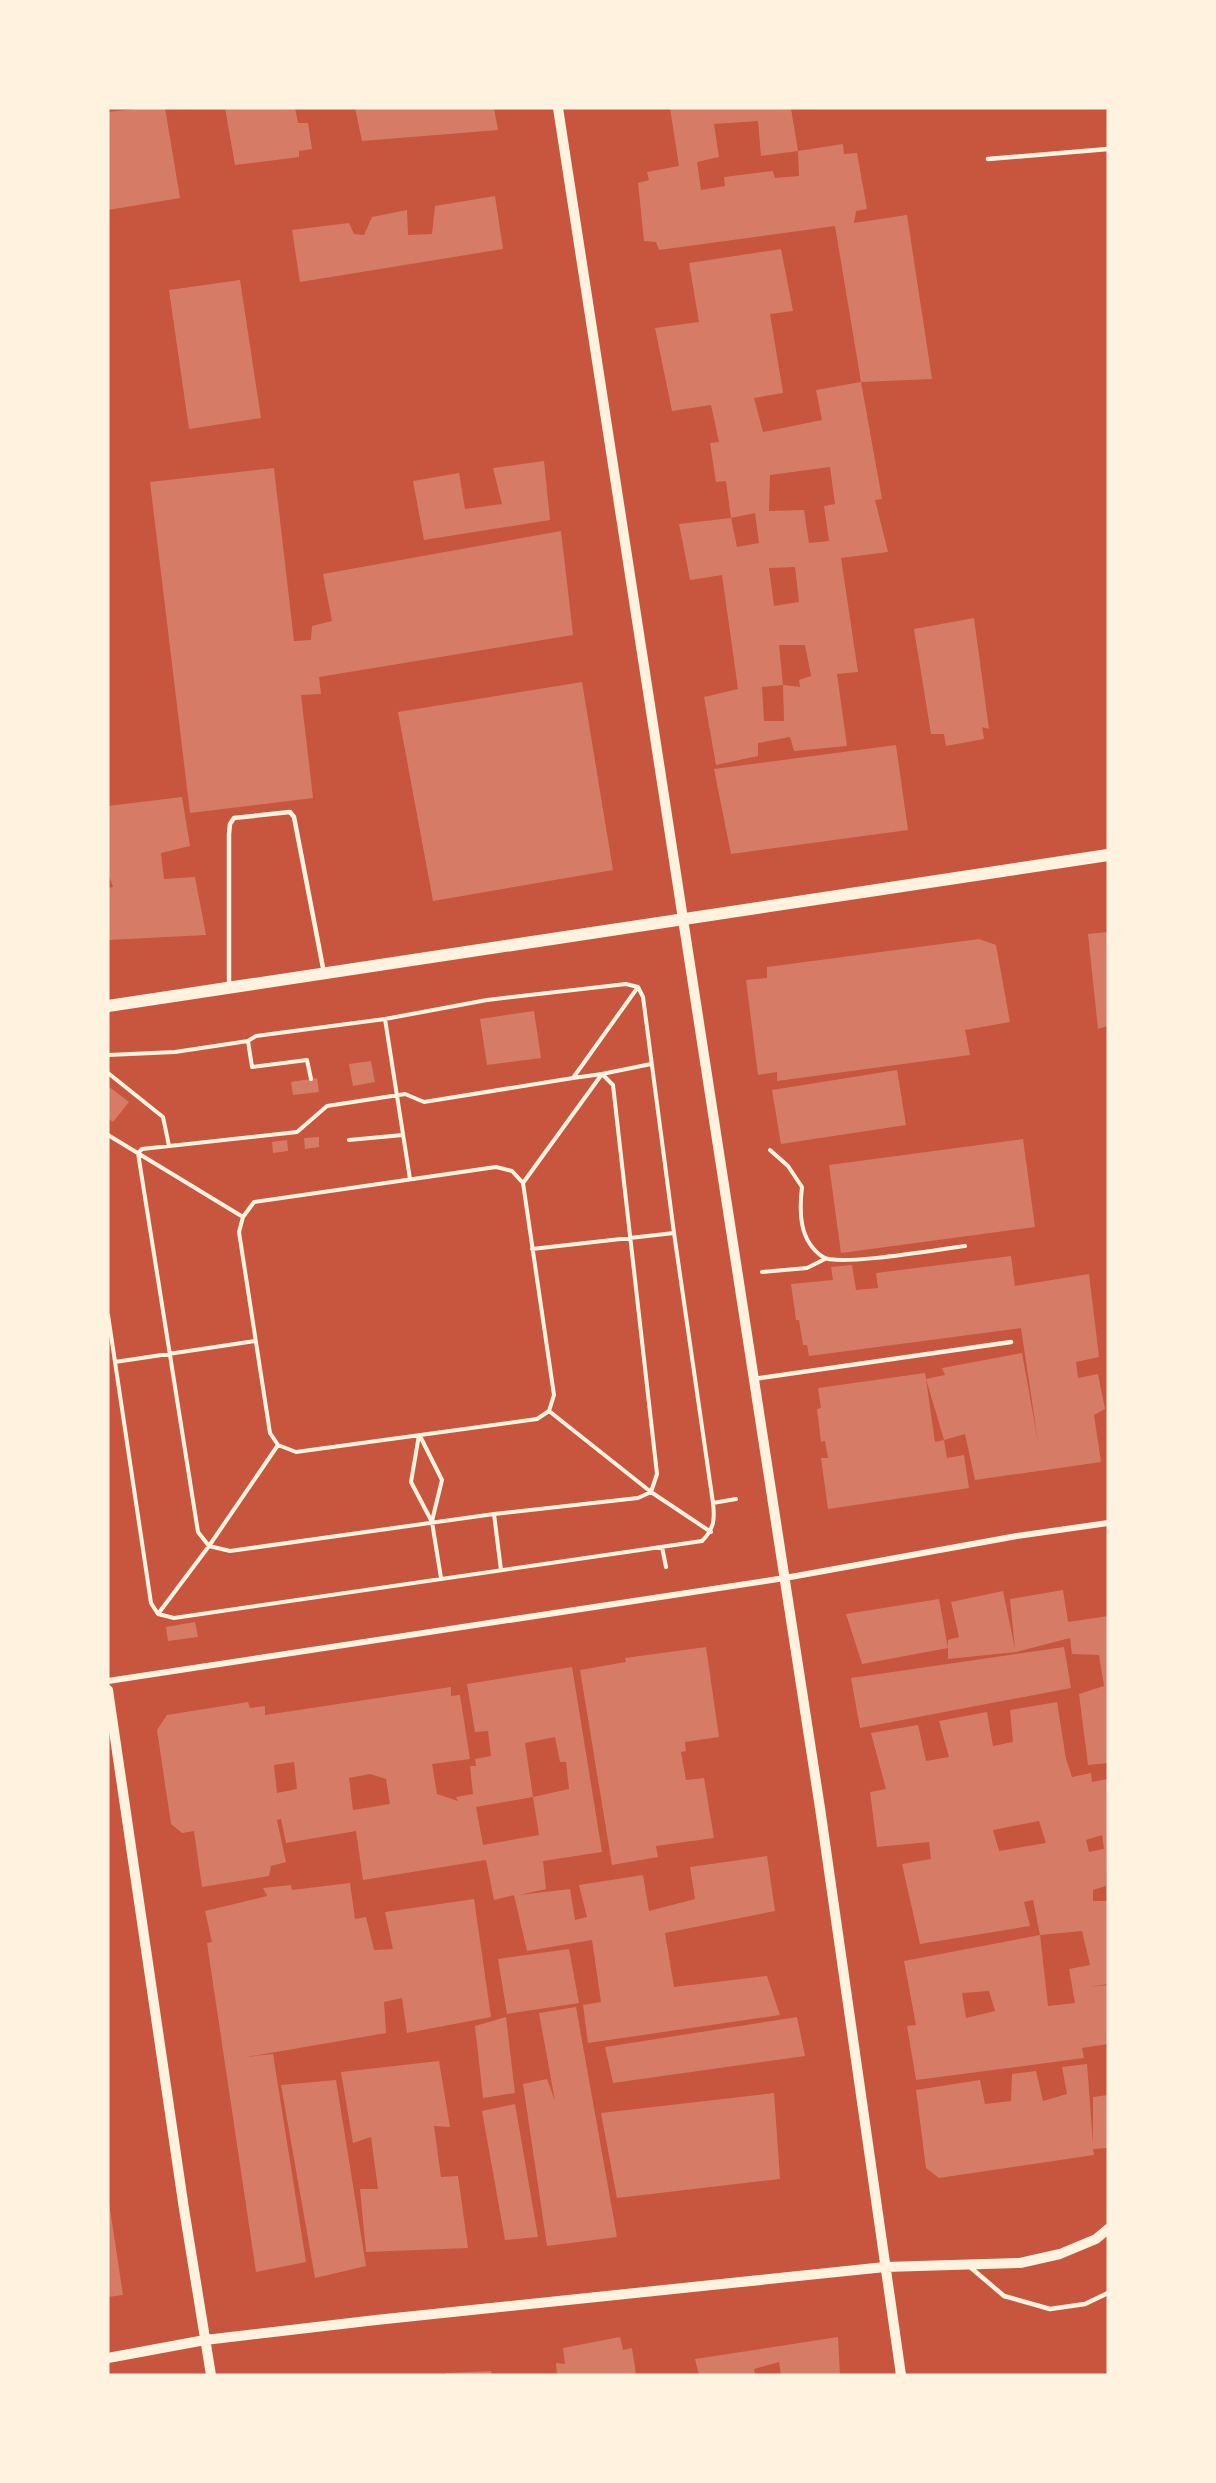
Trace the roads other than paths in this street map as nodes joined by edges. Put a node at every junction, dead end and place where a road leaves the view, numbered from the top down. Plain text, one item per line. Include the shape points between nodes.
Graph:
1 (558, 108) edge
2 (1108, 149) edge
3 (988, 159) dead end
4 (1108, 855) edge
5 (685, 918) junction
6 (324, 973) junction
7 (229, 988) junction
8 (108, 1006) edge
9 (1011, 1342) dead end
10 (753, 1379) junction
11 (1108, 1523) edge
12 (785, 1578) junction
13 (108, 1681) edge
14 (108, 1690) edge
15 (1108, 2229) edge
16 (965, 2263) junction
17 (885, 2267) junction
18 (1108, 2293) edge
19 (205, 2340) junction
20 (108, 2358) edge
21 (211, 2375) edge
22 (901, 2375) edge

1 - 5 street
2 - 3 lane
4 - 5 main road
5 - 6 main road
5 - 10 street
6 - 7 main road
6 - 7 lane via 294,817 290,812 234,818 229,834
7 - 8 main road
9 - 10 lane
10 - 12 street
11 - 12 street
12 - 13 street
12 - 17 street
14 - 19 street
15 - 16 street via 1096,2239 1060,2254 1020,2263
16 - 17 street
16 - 18 lane via 1004,2296 1050,2308 1085,2304
17 - 19 street
17 - 22 street
19 - 20 street
19 - 21 street

